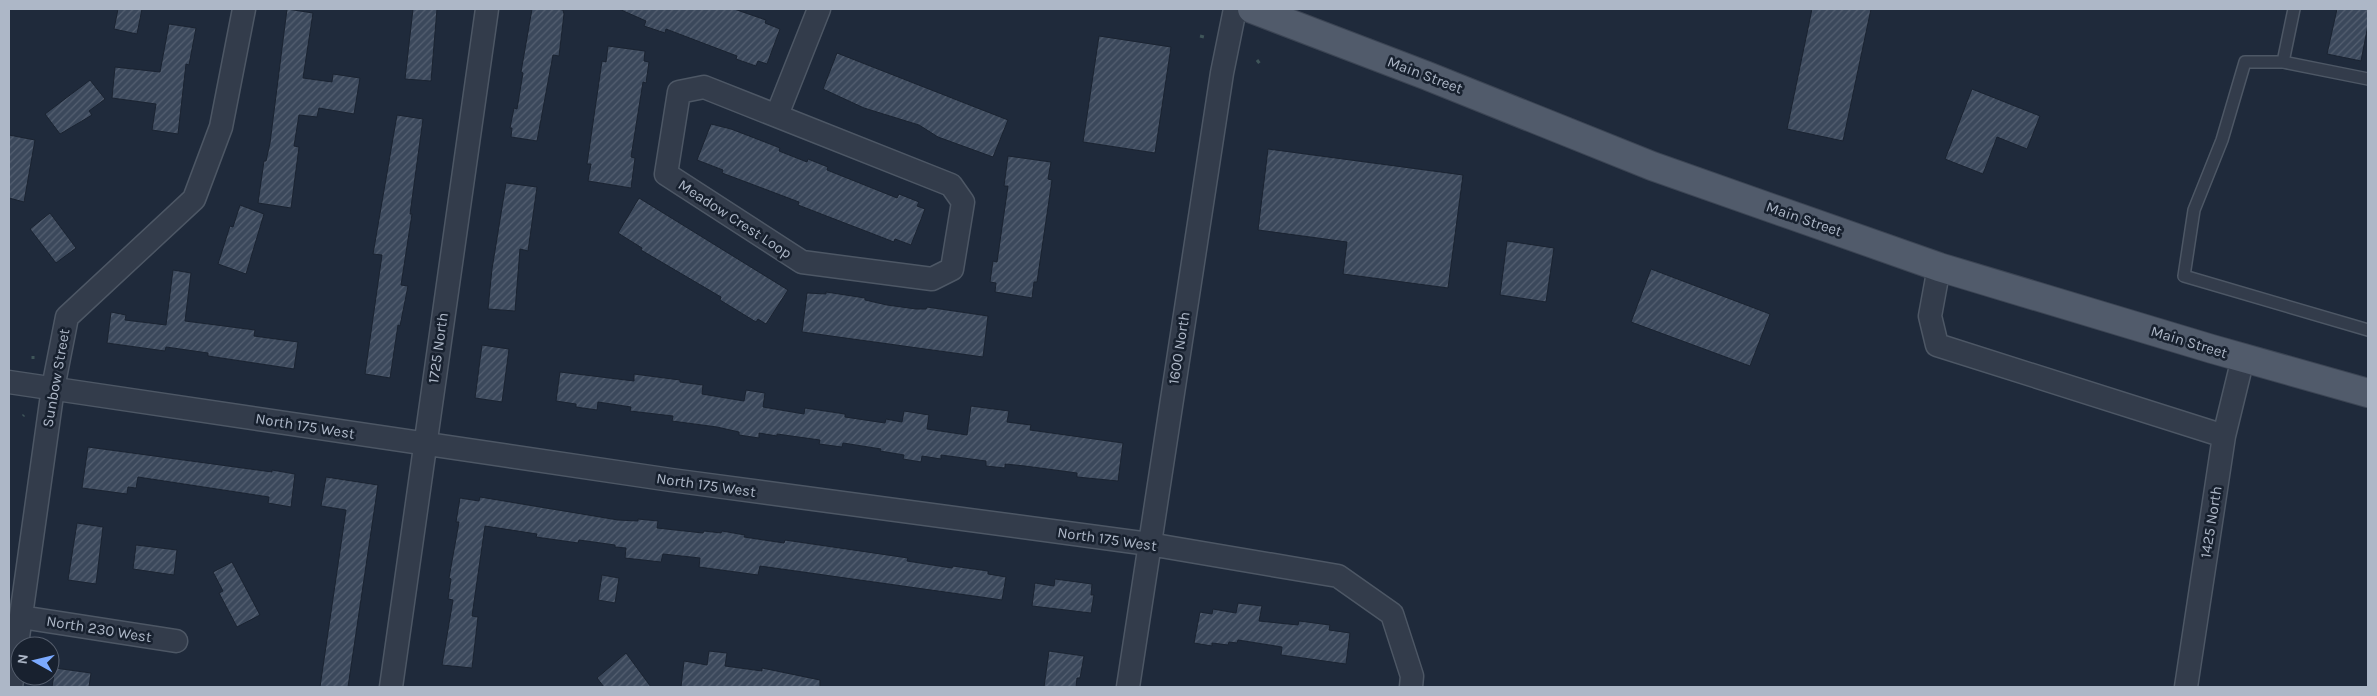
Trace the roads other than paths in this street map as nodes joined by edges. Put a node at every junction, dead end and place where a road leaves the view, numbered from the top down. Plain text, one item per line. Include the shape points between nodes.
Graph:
1 (244, 9) edge
2 (487, 9) edge
3 (819, 9) edge
4 (1235, 9) edge
5 (1252, 9) edge
6 (2294, 9) edge
7 (2283, 62) junction
8 (2368, 79) edge
9 (777, 115) junction
10 (1939, 267) junction
11 (2368, 330) edge
12 (2243, 358) junction
13 (9, 382) edge
14 (53, 388) junction
15 (2368, 393) edge
16 (2224, 436) junction
17 (424, 444) junction
18 (1149, 544) junction
19 (21, 617) junction
20 (176, 641) dead end
21 (11, 687) edge
22 (391, 687) edge
23 (1128, 687) edge
24 (1411, 687) edge
25 (2186, 687) edge

1 - 14 street, Sunbow Street via 221,127 194,199 67,317
2 - 17 street, 1725 North
3 - 9 street
4 - 18 street, 1600 North via 1222,74
5 - 10 main road, Main Street via 1652,166
6 - 7 lane
7 - 8 lane
7 - 11 lane via 2245,62 2222,140 2194,210 2184,276
9 - 9 street, Meadow Crest Loop via 704,86 679,92 666,174 802,262 932,279 952,269 963,202 952,185
10 - 12 main road, Main Street
10 - 16 street via 1930,316 1937,345
12 - 15 main road, Main Street
12 - 16 street, 1425 North
13 - 14 street, North 175 West
14 - 17 street, North 175 West
14 - 19 street, Sunbow Street
16 - 25 street, 1425 North
17 - 18 street, North 175 West via 680,482
17 - 22 street, 1725 North
18 - 23 street, 1600 North
18 - 24 street, North 175 West via 1338,576 1392,614 1412,676
19 - 20 street, North 230 West
19 - 21 street, Sunbow Street

